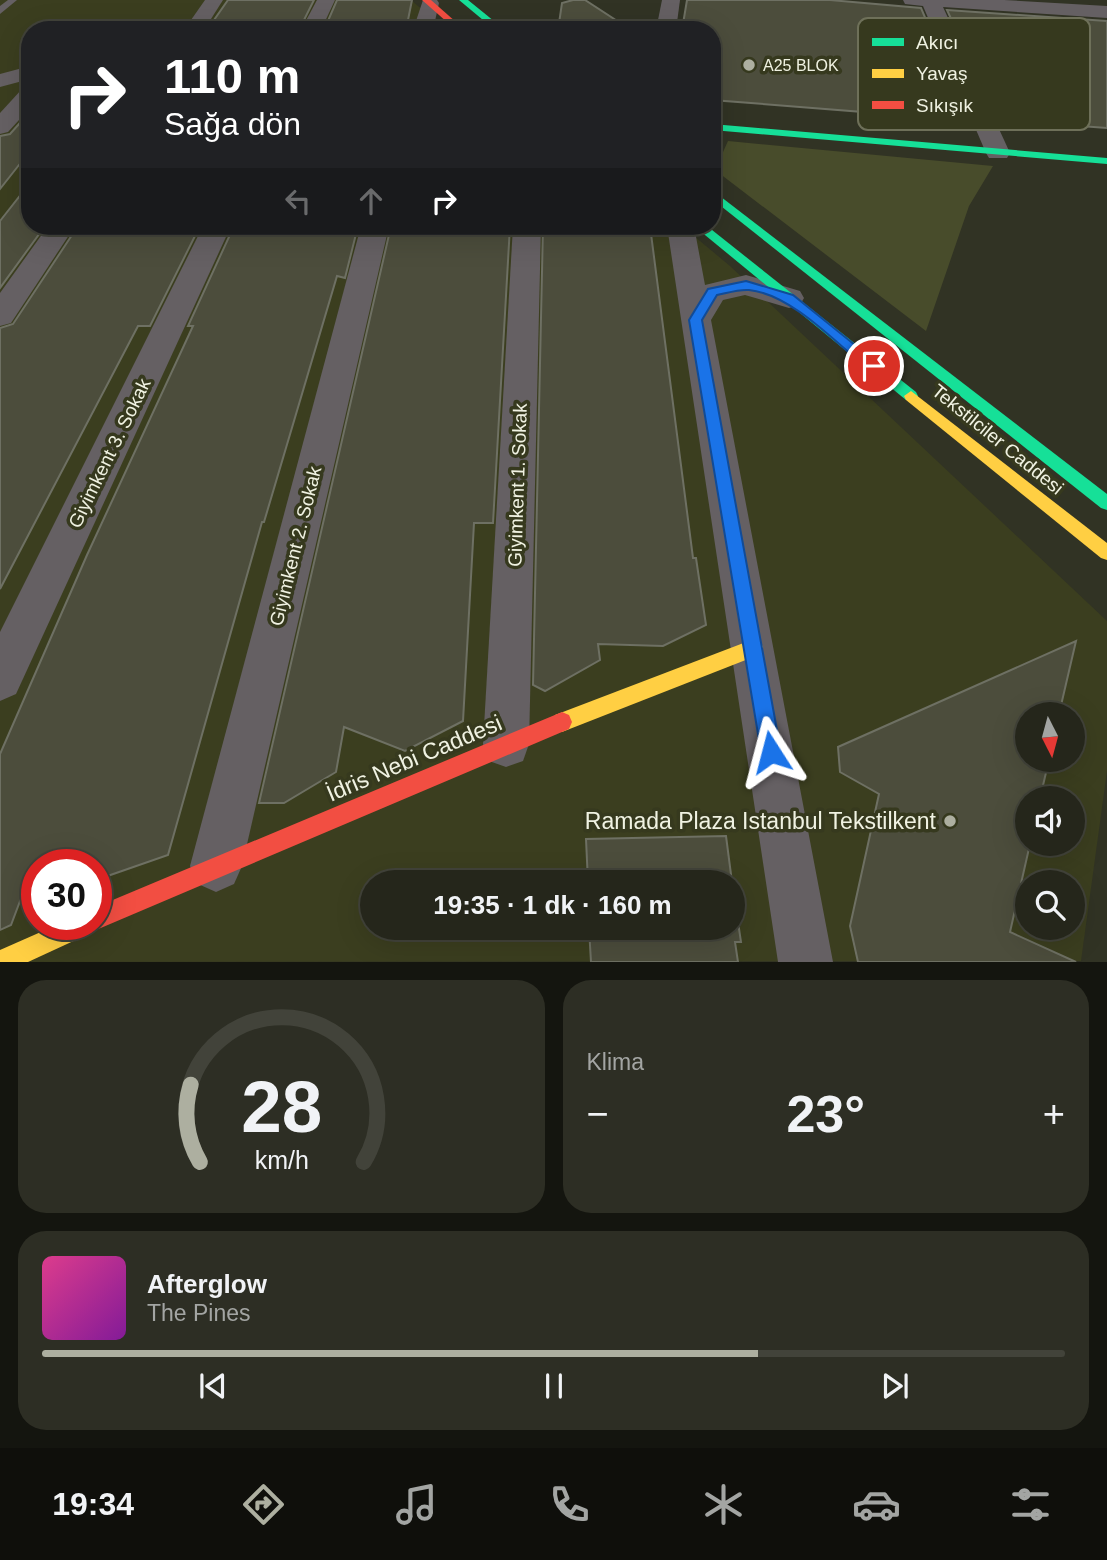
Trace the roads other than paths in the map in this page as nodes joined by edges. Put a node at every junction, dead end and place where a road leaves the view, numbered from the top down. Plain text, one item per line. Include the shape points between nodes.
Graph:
1 (13, 0) edge
2 (214, 0) edge
3 (326, 0) edge
4 (463, 0) edge
5 (671, 0) edge
6 (925, 0) edge
7 (428, 1) edge
8 (0, 11) edge
9 (1107, 12) edge
10 (934, 18) edge
11 (200, 21) edge
12 (316, 21) edge
13 (425, 21) edge
14 (451, 21) edge
15 (490, 21) edge
16 (668, 21) edge
17 (21, 75) edge
18 (0, 81) edge
19 (21, 104) edge
20 (0, 127) edge
21 (721, 127) edge
22 (988, 130) edge
23 (991, 137) junction
24 (1107, 161) edge
25 (721, 200) edge
26 (55, 235) edge
27 (213, 235) edge
28 (372, 235) edge
29 (527, 235) edge
30 (682, 235) edge
31 (711, 235) edge
32 (789, 298) junction
33 (0, 316) edge
34 (696, 320) junction
35 (1107, 503) edge
36 (1107, 553) edge
37 (754, 648) junction
38 (0, 679) edge
39 (506, 744) junction
40 (216, 866) junction
41 (112, 912) edge
42 (48, 940) edge
43 (0, 961) edge
44 (806, 961) edge

1 - 8 lane
2 - 11 street
3 - 12 street
4 - 15 main road
5 - 16 street
6 - 9 street
6 - 10 street
7 - 13 street
7 - 14 main road
17 - 18 street
19 - 20 street
21 - 23 main road
22 - 23 street
23 - 24 main road
25 - 35 main road, Tekstilciler Caddesi
26 - 33 street
27 - 38 street, Giyimkent 3. Sokak
28 - 40 street, Giyimkent 2. Sokak
29 - 39 street, Giyimkent 1. Sokak
30 - 34 street
31 - 32 main road, Tekstilciler Caddesi
32 - 34 street via 746,285 712,292
32 - 36 main road, Tekstilciler Caddesi
34 - 37 street
37 - 39 main road, İdris Nebi Caddesi
37 - 44 street
39 - 40 main road, İdris Nebi Caddesi
40 - 41 main road, İdris Nebi Caddesi
42 - 43 main road

